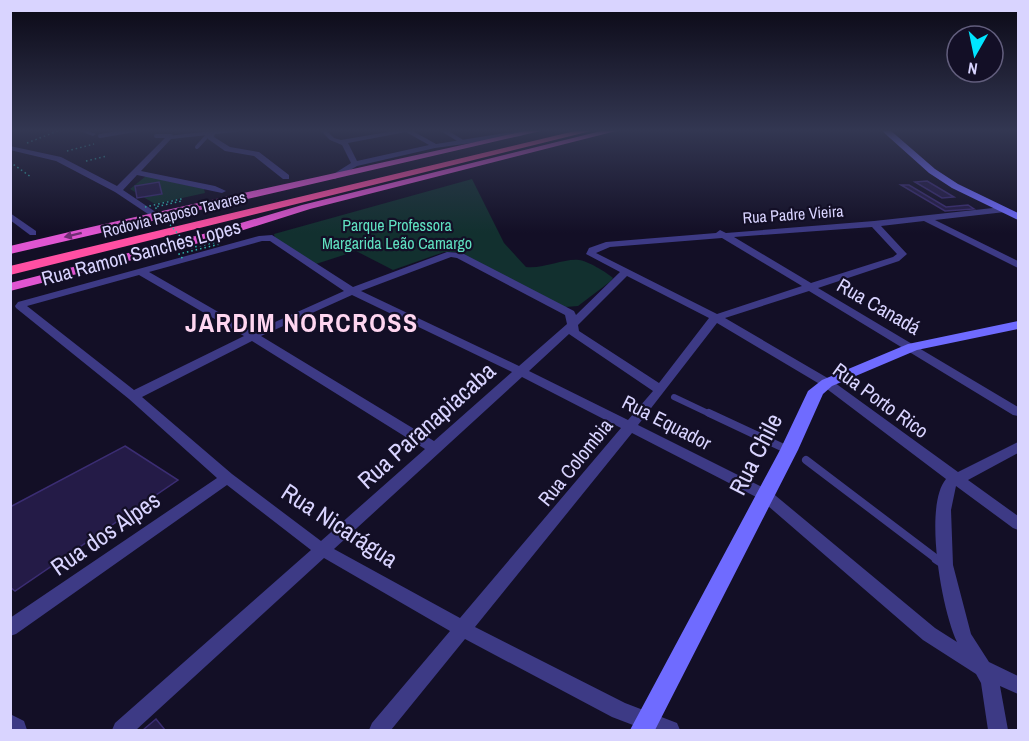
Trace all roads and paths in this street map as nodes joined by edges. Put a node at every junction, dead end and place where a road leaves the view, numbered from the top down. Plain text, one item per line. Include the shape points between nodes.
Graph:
1 (14, 165) edge
2 (68, 165) edge
3 (142, 165) edge
4 (270, 165) edge
5 (354, 165) edge
6 (385, 165) edge
7 (422, 165) edge
8 (448, 165) edge
9 (476, 165) edge
10 (926, 165) edge
11 (135, 172) junction
12 (31, 177) dead end
13 (286, 177) dead end
14 (335, 177) junction
15 (118, 190) junction
16 (222, 191) dead end
17 (1002, 210) junction
18 (150, 211) junction
19 (10, 215) edge
20 (1018, 217) edge
21 (926, 219) junction
22 (874, 224) junction
23 (33, 233) dead end
24 (720, 233) junction
25 (269, 237) joint
26 (10, 250) edge
27 (591, 254) joint
28 (183, 259) junction
29 (10, 264) edge
30 (1018, 265) edge
31 (10, 271) edge
32 (140, 271) junction
33 (624, 274) junction
34 (10, 286) edge
35 (810, 288) junction
36 (352, 291) junction
37 (22, 304) joint
38 (715, 318) junction
39 (572, 325) junction
40 (1018, 326) edge
41 (252, 336) junction
42 (914, 347) junction
43 (520, 371) junction
44 (827, 383) junction
45 (660, 390) junction
46 (133, 396) junction
47 (674, 397) dead end
48 (1018, 412) edge
49 (629, 426) junction
50 (433, 447) junction
51 (1018, 447) edge
52 (789, 450) junction
53 (806, 460) dead end
54 (227, 478) junction
55 (955, 479) junction
56 (765, 495) junction
57 (1018, 524) edge
58 (321, 549) junction
59 (945, 565) junction
60 (10, 628) edge
61 (462, 629) junction
62 (982, 668) junction
63 (1018, 685) edge
64 (10, 726) edge
65 (644, 726) edge
66 (15, 730) edge
67 (122, 730) edge
68 (379, 730) edge
69 (670, 730) edge
70 (998, 730) edge

1 - 12 path
2 - 15 street
3 - 11 street
4 - 13 street
5 - 14 street
6 - 14 highway
7 - 29 highway, Rodovia Raposo Tavares
8 - 31 highway, Rodovia Raposo Tavares
9 - 34 highway
10 - 17 main road
11 - 15 street
11 - 16 street
14 - 18 highway
15 - 18 street
17 - 20 main road
17 - 21 street, Rua Padre Vieira
18 -> 26 highway
18 - 28 path, bridge via 181,199 155,207 190,248 220,244 179,254
19 - 23 street
21 - 22 street, Rua Padre Vieira
21 - 30 street
22 - 24 street, Rua Padre Vieira
22 - 35 street via 902,254
24 - 27 street, Rua Padre Vieira via 609,244 592,250
24 - 35 street, Rua Canadá
25 - 28 street, Rua Ramon Sanches Lopes
25 - 36 street, Rua Equador
27 - 33 street, Rua Porto Rico
28 - 32 street, Rua Ramon Sanches Lopes
32 - 37 street, Rua Ramon Sanches Lopes
32 - 41 street
33 - 38 street, Rua Porto Rico
33 - 39 street, Rua Paranapiacaba
35 - 38 street
35 - 42 street, Rua Canadá
36 - 39 street via 441,256 459,255 570,313
36 - 41 street
36 - 43 street, Rua Equador
37 - 46 street, Rua Nicarágua
38 - 44 street, Rua Porto Rico
38 - 45 street, Rua Colombia
39 - 43 street, Rua Paranapiacaba
39 - 45 street via 574,333
40 - 42 main road, Rua Chile
41 - 46 street
41 - 50 street
42 - 44 main road, Rua Chile
42 - 48 street, Rua Canadá
43 - 49 street, Rua Equador
43 - 50 street, Rua Paranapiacaba
44 - 52 main road, Rua Chile via 816,391
44 - 55 street, Rua Porto Rico
45 - 49 street, Rua Colombia
46 - 54 street, Rua Nicarágua
47 - 52 lane
49 - 56 street, Rua Equador
49 - 61 street, Rua Colombia
50 - 58 street, Rua Paranapiacaba
51 - 55 street
52 - 56 main road, Rua Chile
53 - 59 lane
54 - 58 street, Rua Nicarágua
54 - 60 street, Rua dos Alpes
55 - 57 street, Rua Porto Rico
55 - 59 street via 947,486 943,510
56 - 62 street, Rua Equador via 929,634
56 - 65 main road, Rua Chile
58 - 61 street, Rua Nicarágua
58 - 67 street, Rua Paranapiacaba
59 - 62 street via 963,636
61 - 65 street, Rua Nicarágua
61 - 68 street, Rua Colombia
62 - 63 street, Rua Equador
62 - 70 street via 990,681
64 - 66 street
65 - 69 street, Rua Nicarágua

